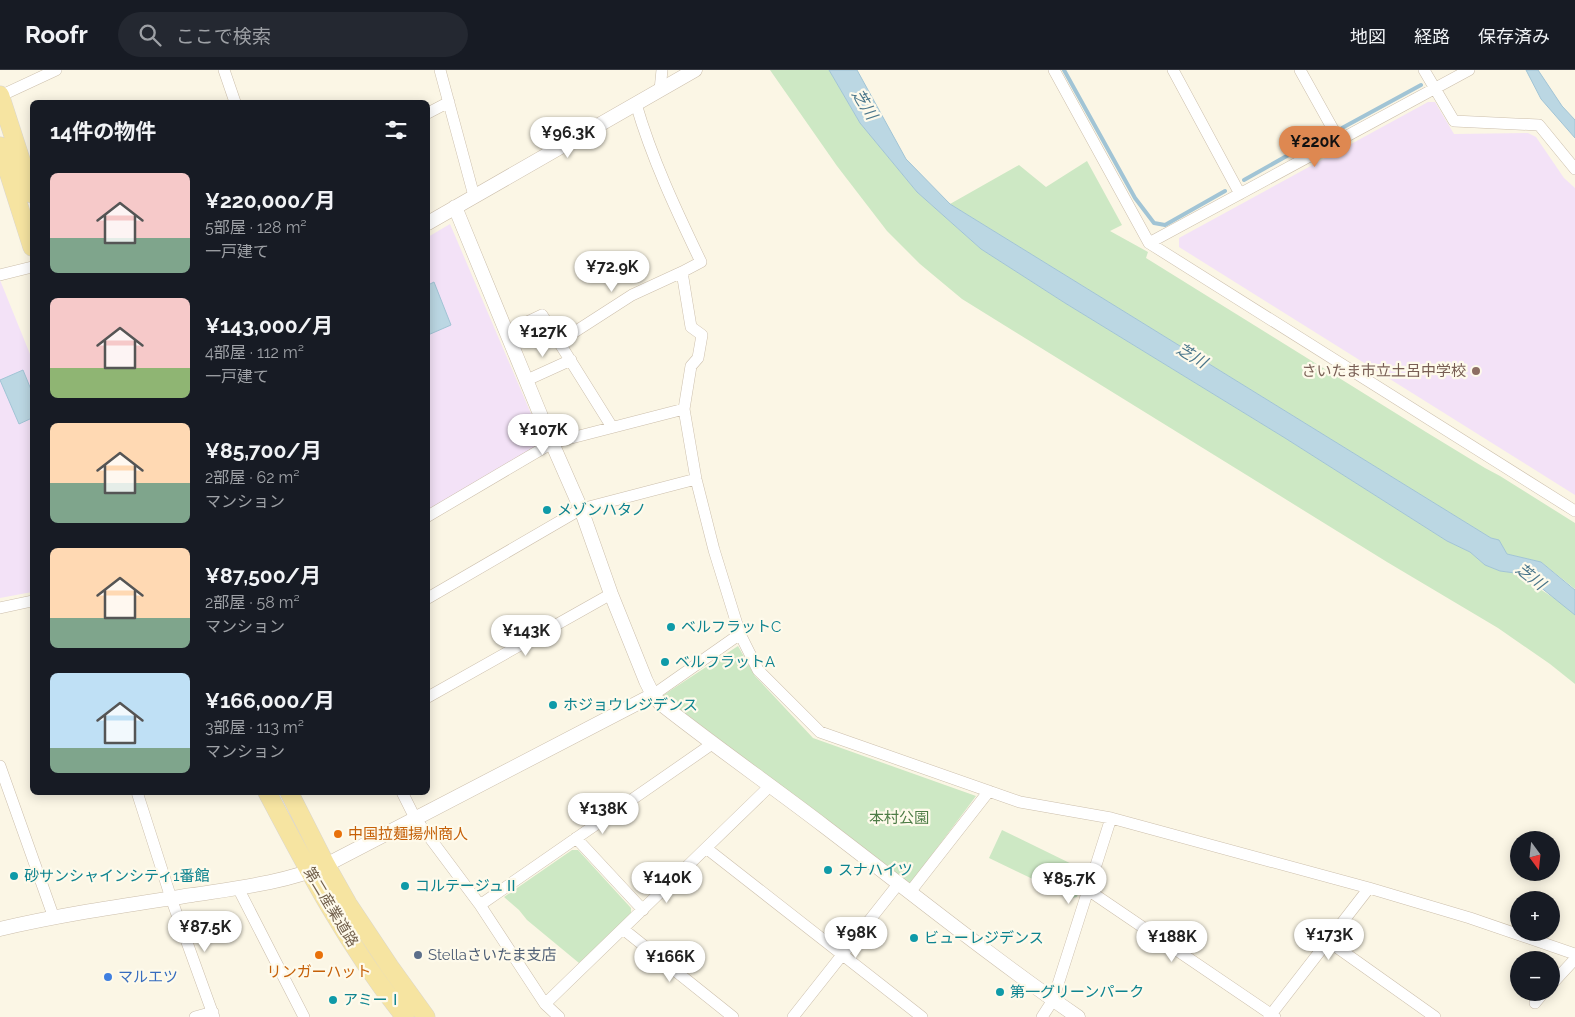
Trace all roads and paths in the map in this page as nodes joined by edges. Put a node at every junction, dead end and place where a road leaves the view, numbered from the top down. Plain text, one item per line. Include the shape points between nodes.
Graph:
1 (56, 70) edge
2 (224, 70) edge
3 (440, 70) edge
4 (662, 70) edge
5 (695, 70) edge
6 (1054, 70) edge
7 (1173, 70) edge
8 (1300, 70) edge
9 (1424, 70) edge
10 (1469, 70) edge
11 (1434, 88) junction
12 (660, 90) junction
13 (0, 95) edge
14 (234, 100) edge
15 (449, 102) junction
16 (636, 104) junction
17 (430, 112) edge
18 (1339, 140) junction
19 (0, 146) edge
20 (1575, 169) edge
21 (30, 188) edge
22 (1240, 194) junction
23 (474, 196) junction
24 (455, 207) junction
25 (430, 222) edge
26 (30, 241) edge
27 (1149, 243) junction
28 (30, 268) edge
29 (682, 272) junction
30 (0, 275) edge
31 (506, 332) junction
32 (559, 342) junction
33 (570, 360) junction
34 (526, 380) junction
35 (684, 409) junction
36 (612, 427) junction
37 (552, 443) junction
38 (696, 479) junction
39 (581, 509) junction
40 (1575, 510) edge
41 (430, 515) edge
42 (611, 594) junction
43 (430, 597) edge
44 (30, 601) edge
45 (0, 608) edge
46 (740, 634) junction
47 (653, 694) junction
48 (430, 696) edge
49 (712, 744) junction
50 (0, 766) edge
51 (771, 785) junction
52 (988, 790) junction
53 (138, 795) edge
54 (269, 795) edge
55 (290, 795) edge
56 (404, 795) edge
57 (415, 818) junction
58 (1111, 818) junction
59 (576, 838) junction
60 (706, 848) junction
61 (318, 869) junction
62 (238, 888) junction
63 (904, 888) junction
64 (1369, 888) junction
65 (1088, 890) junction
66 (171, 898) junction
67 (480, 905) junction
68 (642, 910) junction
69 (54, 918) junction
70 (623, 928) junction
71 (0, 929) edge
72 (1328, 942) junction
73 (1575, 954) edge
74 (842, 955) junction
75 (1575, 959) edge
76 (1560, 975) edge
77 (1053, 1000) junction
78 (545, 1004) junction
79 (214, 1015) edge
80 (1271, 1016) edge
81 (195, 1017) edge
82 (304, 1017) edge
83 (405, 1017) edge
84 (426, 1017) edge
85 (558, 1017) edge
86 (732, 1017) edge
87 (793, 1017) edge
88 (922, 1017) edge
89 (1042, 1017) edge
90 (1078, 1017) edge
91 (1435, 1017) edge

1 - 13 street
2 - 14 street
3 - 15 street
4 - 12 street
5 - 12 street
6 - 27 street
7 - 22 street
8 - 18 street
9 - 11 street
10 - 11 street
11 - 18 street
11 - 20 street via 1454,121 1539,125
12 - 16 street
13 - 21 main road
15 - 17 street
15 - 23 street
16 - 23 street
16 - 29 street via 652,153 701,262
18 - 22 street
19 - 26 main road
22 - 27 street
23 - 24 street
24 - 25 street
24 - 31 street
27 - 40 street
28 - 30 street
29 - 32 street via 632,295
29 - 35 street via 691,328 702,335 698,358 691,366
31 - 32 street via 542,315
31 - 34 street
32 - 33 street
33 - 34 street
33 - 36 street
34 - 37 street
35 - 36 street
35 - 38 street
36 - 37 street
37 - 39 street
37 - 41 street
38 - 39 street
38 - 46 street
39 - 42 street
39 - 43 street
42 - 47 street
42 - 48 street
44 - 45 street
46 - 47 street
46 - 52 street via 758,670 820,732
47 - 49 street
47 - 57 street
49 - 51 street
49 - 59 street
50 - 69 street
51 - 60 street
51 - 63 street
52 - 58 street via 1020,802
52 - 63 street
53 - 66 street
54 - 61 main road, 第二産業道路
55 - 61 main road, 第二産業道路
56 - 57 street
57 - 61 street
57 - 67 street
58 - 64 street
58 - 65 street
59 - 67 street
59 - 68 street
60 - 68 street
60 - 74 street
61 - 62 street
61 - 83 main road, 第二産業道路 via 358,951
61 - 84 main road, 第二産業道路 via 348,904
62 - 66 street
62 - 82 street
63 - 74 street
63 - 77 street
64 - 72 street
64 - 73 street
65 - 77 street
65 - 80 street
66 - 69 street
66 - 79 street
67 - 78 street
68 - 70 street
69 - 71 street
70 - 78 street
70 - 86 street
72 - 80 street
72 - 91 street
74 - 87 street
74 - 88 street
75 - 76 street
77 - 89 street
77 - 90 street
78 - 85 street
79 - 81 street

